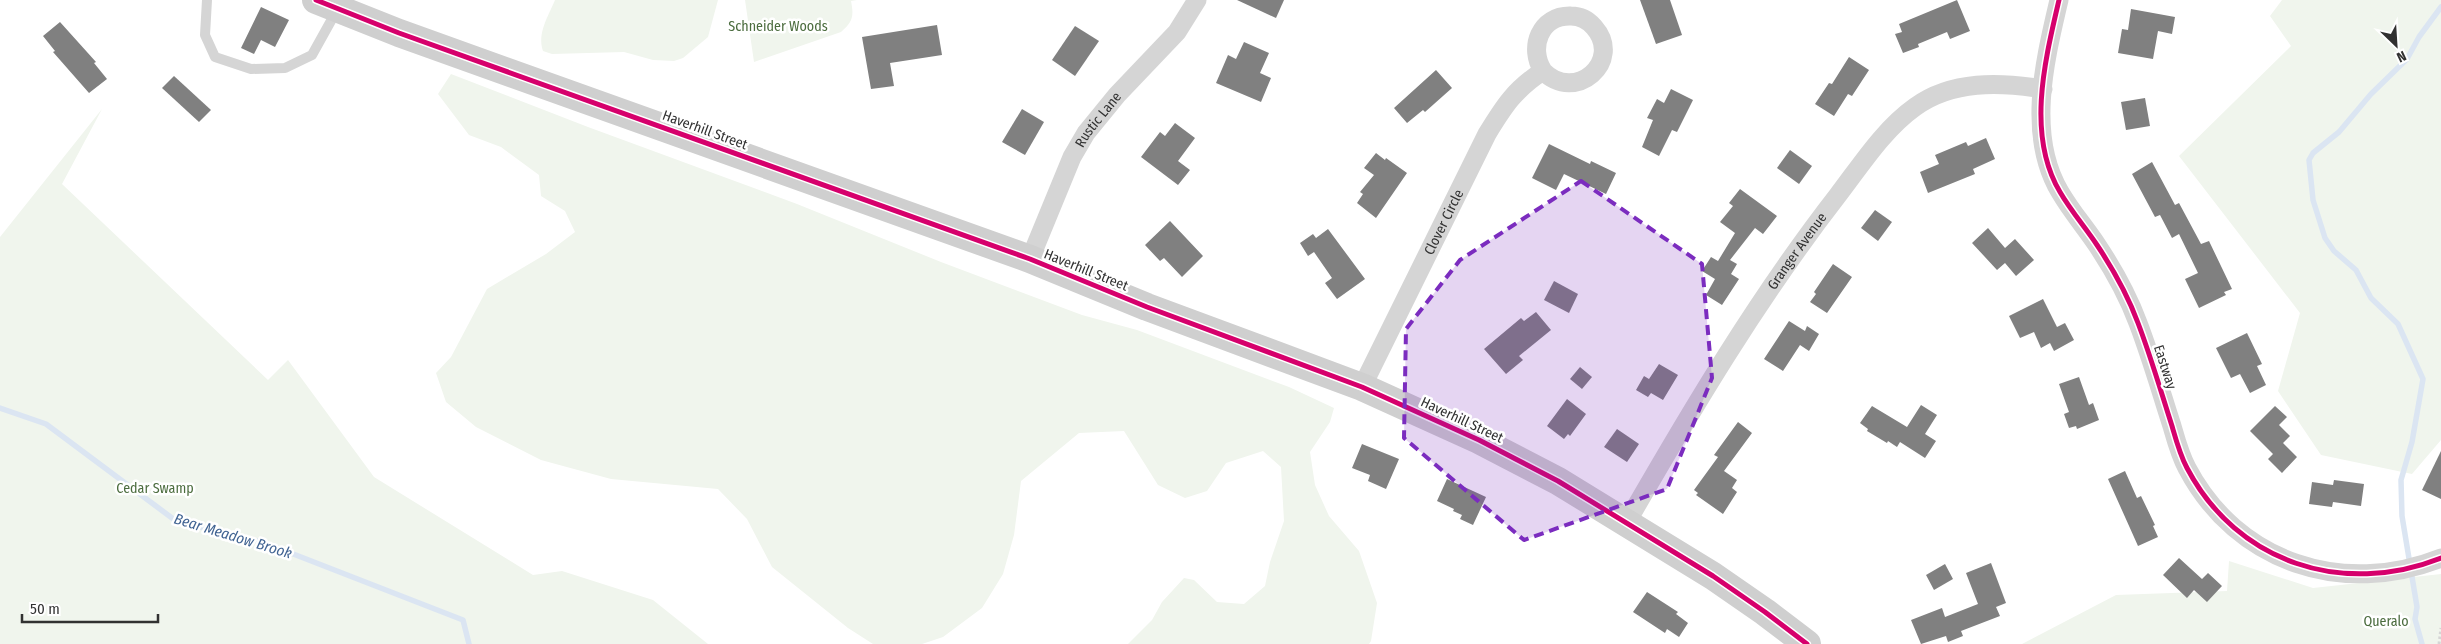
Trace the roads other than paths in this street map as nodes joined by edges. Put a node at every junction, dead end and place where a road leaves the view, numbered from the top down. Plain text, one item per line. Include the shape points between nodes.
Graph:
1 (207, 0) edge
2 (1197, 0) edge
3 (2059, 0) edge
4 (326, 5) edge
5 (1542, 71) dead end
6 (2043, 89) junction
7 (1030, 259) junction
8 (1362, 387) junction
9 (1627, 522) junction
10 (2441, 558) edge
11 (1807, 644) edge

1 - 4 lane via 206,35 215,57 252,69 286,68 312,55
2 - 7 street, Rustic Lane via 1177,32 1086,133 1072,157
3 - 6 street, Eastway via 2049,41
4 - 7 street, Haverhill Street
5 - 8 street, Clover Circle via 1512,94 1487,134
6 - 9 street, Granger Avenue via 1998,84 1944,92 1915,107 1882,139 1754,310
6 - 10 street, Eastway via 2043,146 2053,180 2106,261 2138,322 2181,455 2216,511 2268,552 2331,572 2357,575 2397,572
7 - 8 street, Haverhill Street via 1147,307
8 - 9 street, Haverhill Street via 1520,460
9 - 11 street, Haverhill Street via 1758,607

